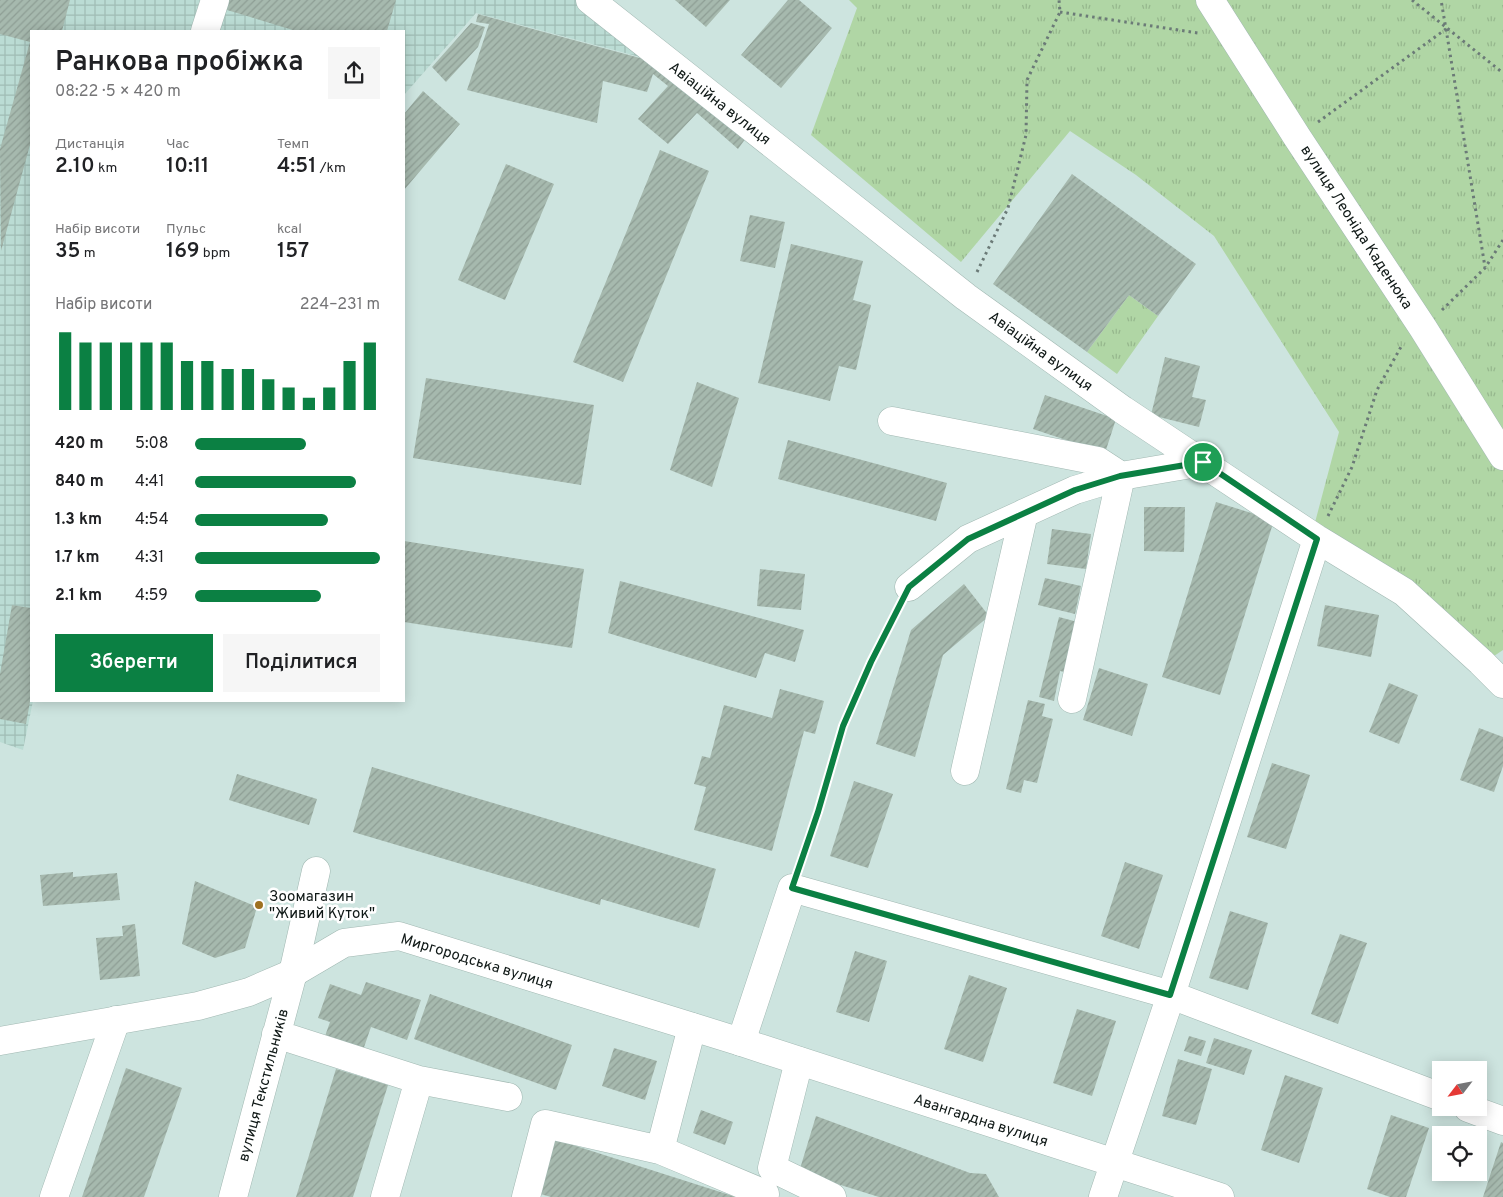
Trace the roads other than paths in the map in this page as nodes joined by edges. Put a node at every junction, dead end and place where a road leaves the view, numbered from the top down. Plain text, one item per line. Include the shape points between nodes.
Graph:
1 (215, 0) edge
2 (590, 0) edge
3 (1210, 0) edge
4 (205, 30) edge
5 (892, 421) dead end
6 (1503, 456) edge
7 (1203, 462) junction
8 (1120, 476) junction
9 (1024, 513) junction
10 (1317, 539) junction
11 (909, 587) road end
12 (1503, 684) edge
13 (1072, 699) dead end
14 (965, 771) dead end
15 (316, 870) dead end
16 (292, 973) junction
17 (1170, 995) junction
18 (116, 1020) junction
19 (692, 1027) junction
20 (276, 1034) junction
21 (0, 1041) edge
22 (741, 1042) junction
23 (800, 1061) junction
24 (419, 1080) junction
25 (1432, 1094) edge
26 (508, 1097) dead end
27 (1488, 1115) edge
28 (1503, 1121) edge
29 (660, 1150) junction
30 (1115, 1163) junction
31 (54, 1197) edge
32 (233, 1197) edge
33 (385, 1197) edge
34 (526, 1197) edge
35 (764, 1197) edge
36 (832, 1197) edge
37 (1103, 1197) edge
38 (1220, 1197) edge

1 - 4 street
2 - 7 street, Авіаційна вулиця via 966,297 1123,410
3 - 6 street, вулиця Леоніда Каденюка via 1424,328
5 - 8 street via 1098,461
7 - 8 street
7 - 10 street, Авіаційна вулиця
8 - 9 street via 1075,490
8 - 13 street
9 - 11 street via 968,539
9 - 14 street
10 - 12 street, Авіаційна вулиця via 1404,592
10 - 17 street
15 - 16 street, вулиця Текстильників
16 - 18 street, Миргородська вулиця via 249,992 198,1006
16 - 19 street, Миргородська вулиця via 344,943 399,936
16 - 20 street, вулиця Текстильників
17 - 22 street via 792,888
17 - 25 street
17 - 30 street
18 - 21 street, Миргородська вулиця
18 - 31 street
19 - 22 street, Миргородська вулиця
19 - 29 street
20 - 24 street
20 - 32 street, вулиця Текстильників
22 - 23 street, Авангардна вулиця
23 - 30 street, Авангардна вулиця
23 - 36 street via 772,1168
24 - 26 street
24 - 33 street
27 - 28 street
29 - 34 street via 545,1124
29 - 35 street via 764,1194
30 - 37 street
30 - 38 street, Авангардна вулиця

